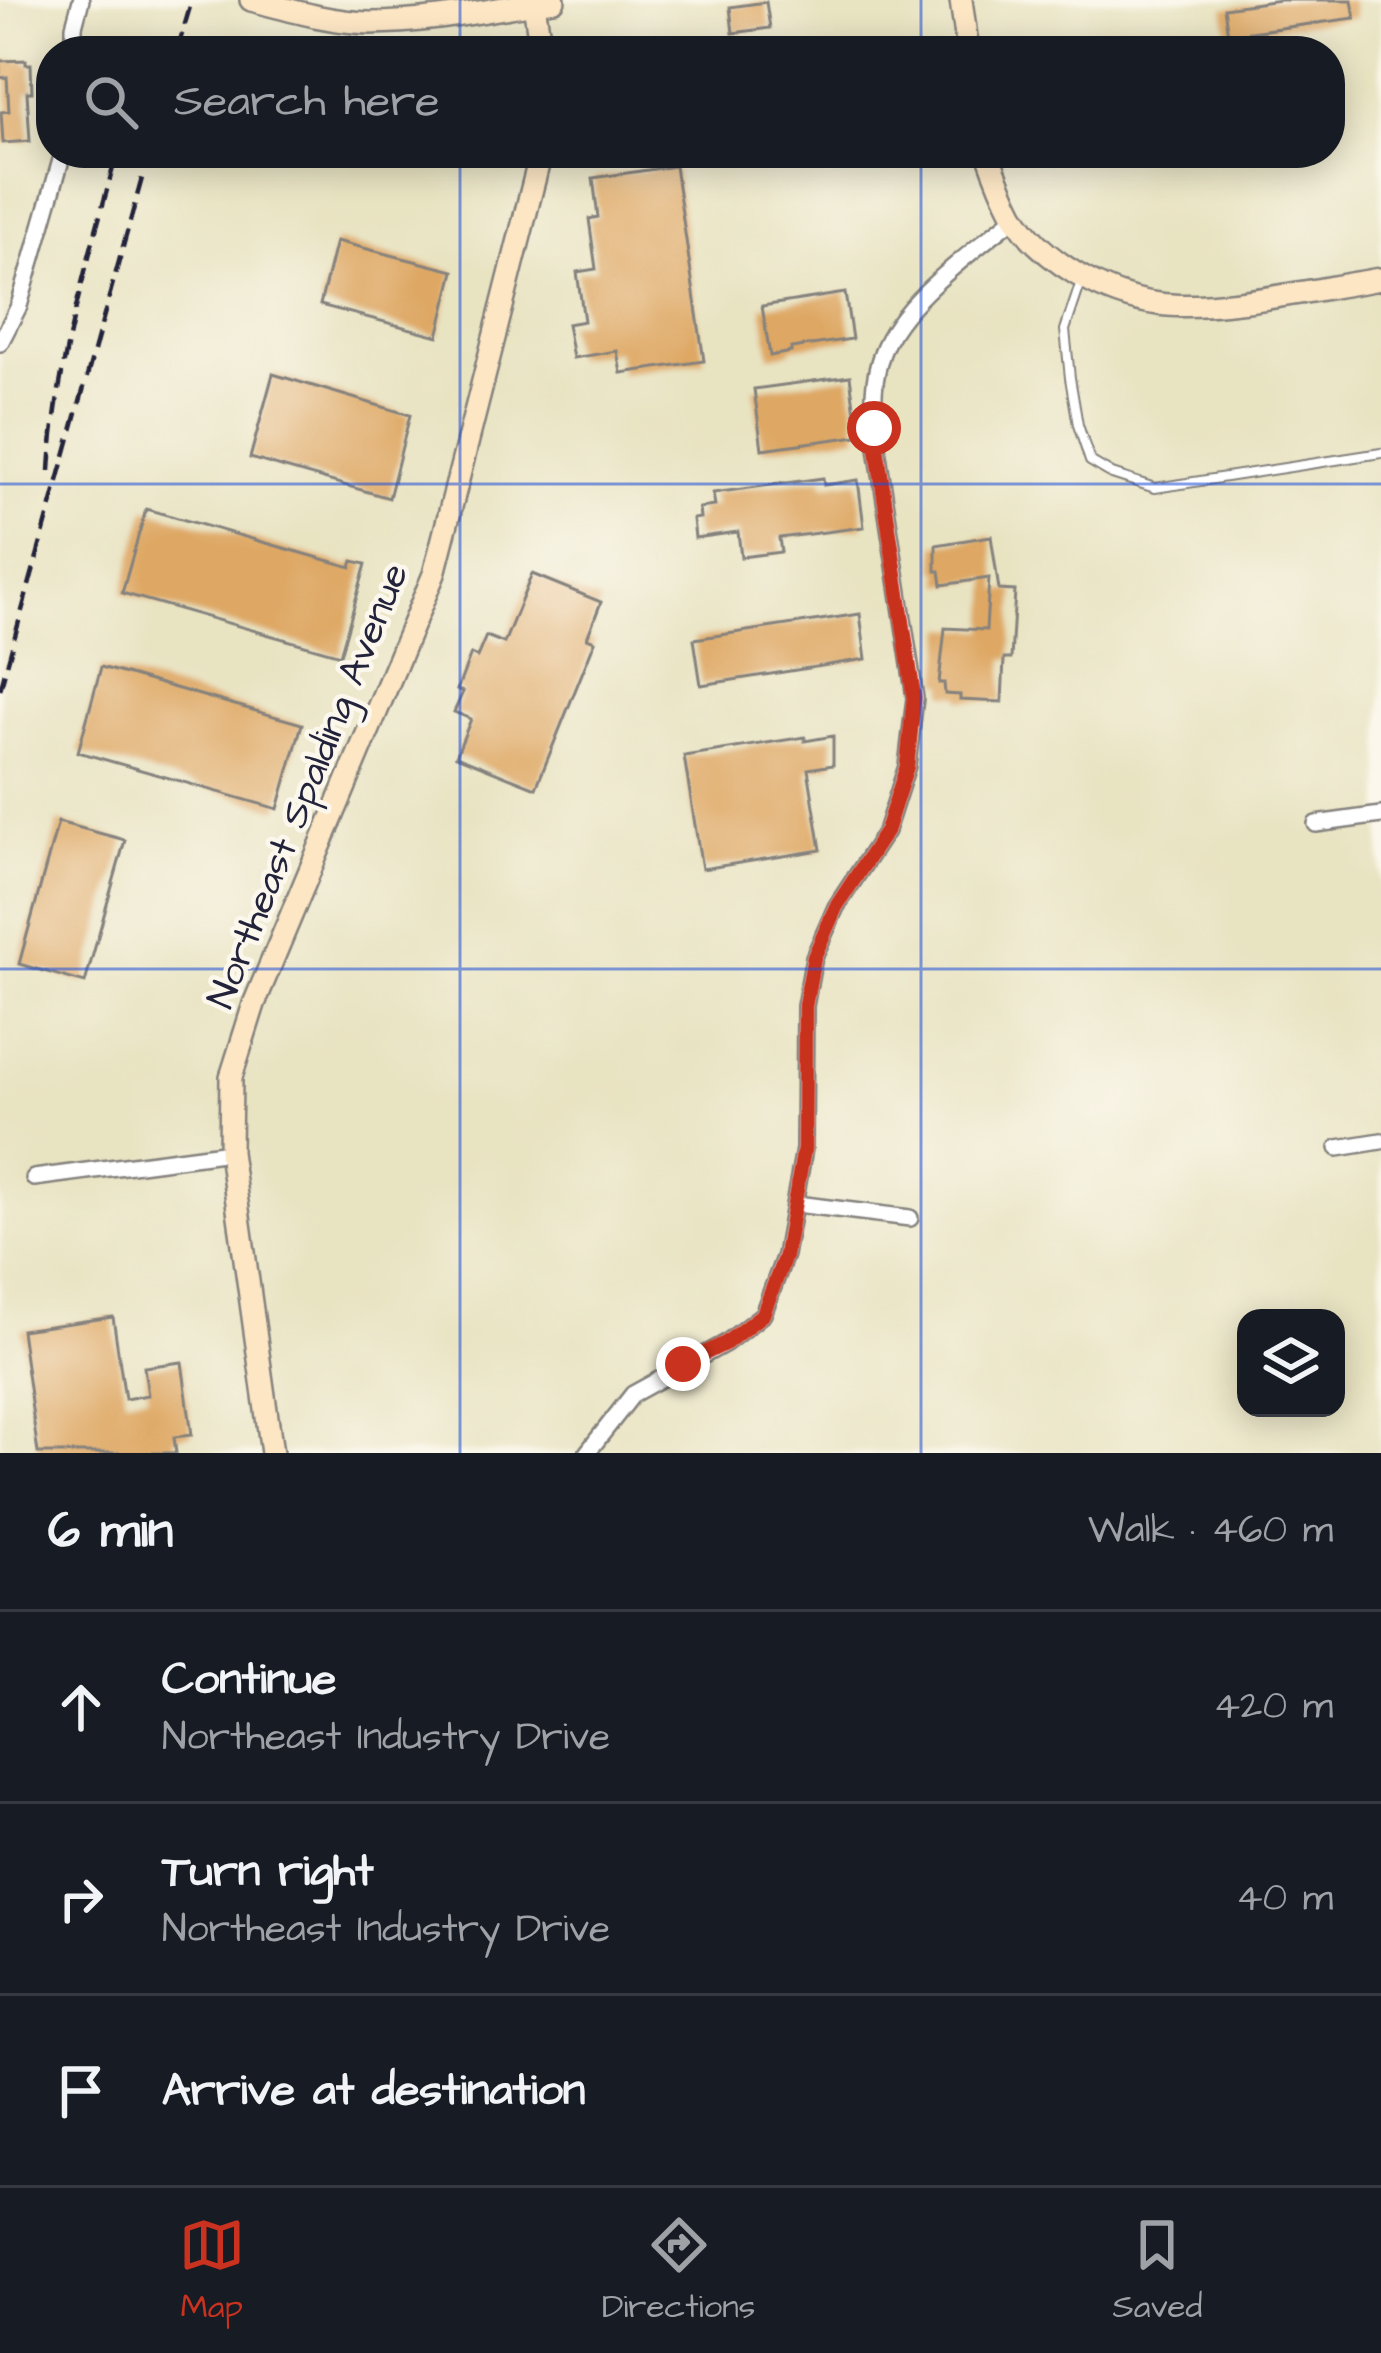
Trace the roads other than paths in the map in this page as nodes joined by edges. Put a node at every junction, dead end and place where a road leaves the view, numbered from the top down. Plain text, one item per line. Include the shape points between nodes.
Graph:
1 (81, 0) edge
2 (251, 0) edge
3 (961, 0) edge
4 (544, 2) edge
5 (74, 36) edge
6 (542, 36) edge
7 (966, 36) edge
8 (59, 168) edge
9 (537, 168) edge
10 (994, 168) edge
11 (1015, 217) junction
12 (1082, 277) junction
13 (1381, 279) edge
14 (0, 343) edge
15 (1381, 453) edge
16 (1381, 815) edge
17 (1316, 824) dead end
18 (1381, 1141) edge
19 (1338, 1148) dead end
20 (230, 1152) junction
21 (34, 1178) dead end
22 (796, 1204) junction
23 (910, 1218) dead end
24 (272, 1453) edge
25 (587, 1453) edge

1 - 5 street
2 - 4 street via 366,23
3 - 7 street
4 - 6 street
8 - 14 street via 19,306
9 - 20 street, Northeast Spalding Avenue via 434,574 240,1038
10 - 11 street
11 - 12 street
11 - 22 street via 902,316 873,386 914,698 907,766 886,831 814,957
12 - 13 street via 1160,304
12 - 15 lane via 1066,330 1070,377 1090,461 1112,474 1155,488
16 - 17 street
18 - 19 street
20 - 21 street
20 - 24 street, Northeast Spalding Avenue
22 - 23 street
22 - 25 street via 763,1314 633,1394

